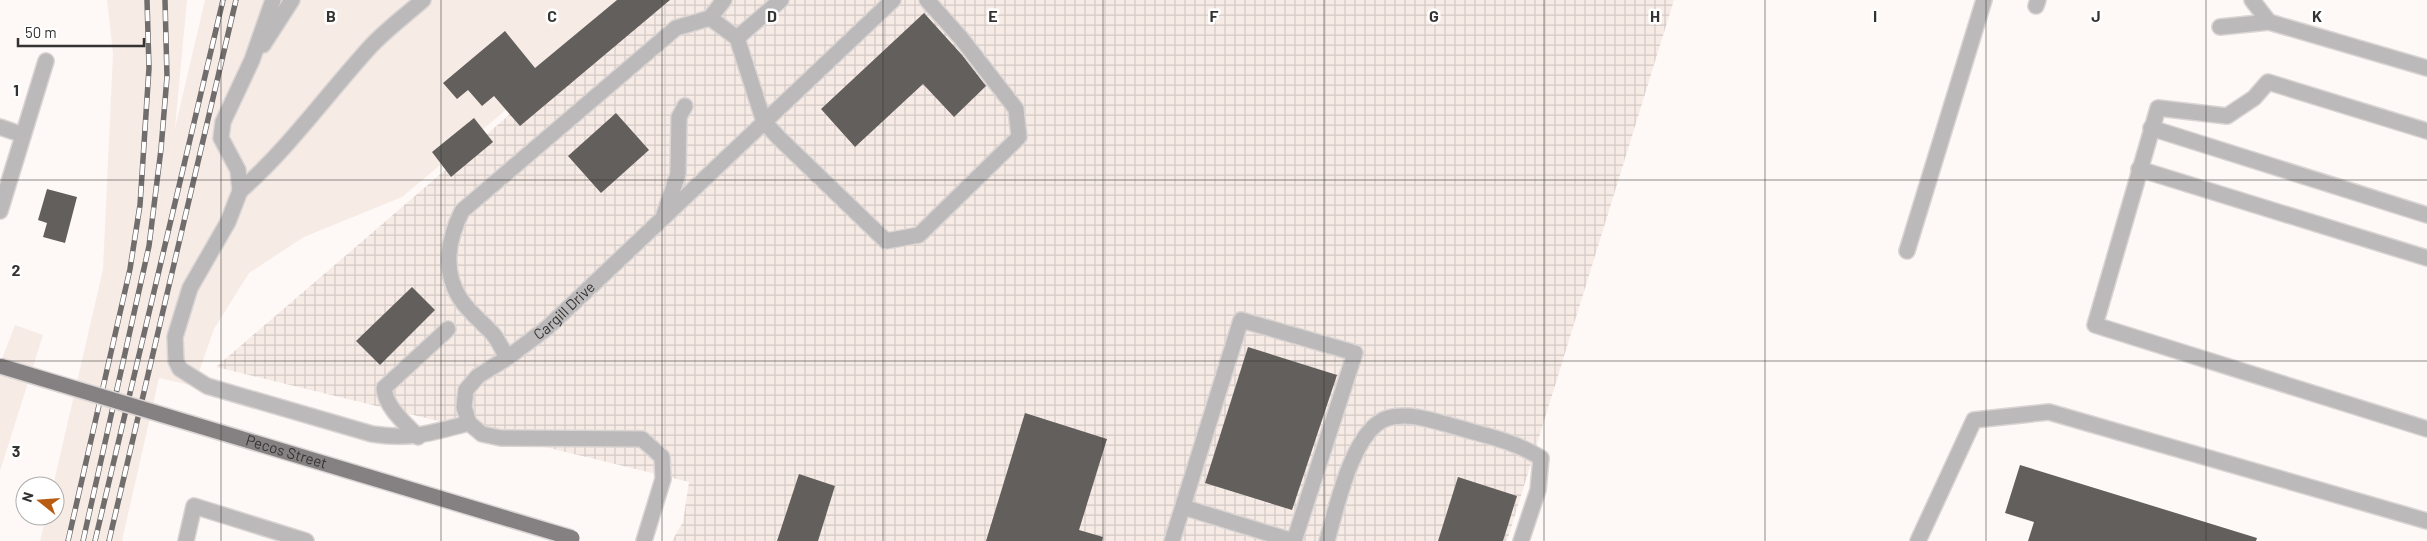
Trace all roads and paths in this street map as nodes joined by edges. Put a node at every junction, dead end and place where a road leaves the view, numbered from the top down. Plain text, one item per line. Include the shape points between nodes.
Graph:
1 (273, 0) edge
2 (292, 0) edge
3 (423, 0) edge
4 (724, 0) edge
5 (781, 0) edge
6 (893, 0) edge
7 (928, 0) edge
8 (1984, 0) edge
9 (2252, 0) edge
10 (710, 18) junction
11 (2270, 22) junction
12 (2220, 27) dead end
13 (737, 38) junction
14 (46, 60) dead end
15 (252, 60) junction
16 (2427, 68) edge
17 (685, 106) dead end
18 (764, 122) junction
19 (0, 127) edge
20 (2151, 128) junction
21 (2427, 131) edge
22 (23, 134) junction
23 (2139, 169) junction
24 (240, 191) junction
25 (0, 211) edge
26 (2427, 215) edge
27 (664, 217) junction
28 (1907, 251) dead end
29 (2427, 258) edge
30 (448, 329) dead end
31 (507, 358) junction
32 (0, 366) edge
33 (469, 423) junction
34 (2427, 429) edge
35 (418, 437) junction
36 (1183, 507) junction
37 (2427, 521) edge
38 (572, 538) dead end
39 (186, 541) edge
40 (306, 541) edge
41 (644, 541) edge
42 (1172, 541) edge
43 (1294, 541) edge
44 (1327, 541) edge
45 (1520, 541) edge
46 (1918, 541) edge

1 - 15 street
2 - 15 street
3 - 24 street via 372,44 290,142
4 - 10 street
5 - 13 street
6 - 18 street, Cargill Drive
7 - 18 street via 1016,110 1019,137 919,235 886,241
8 - 28 street
9 - 11 street
10 - 13 street
10 - 31 street via 676,28 462,211 454,227 447,256 450,276 461,300 495,336
11 - 12 street
11 - 16 street
13 - 18 street
14 - 22 street
15 - 24 street via 223,122 220,138 238,170
17 - 27 street via 679,116 678,174
18 - 27 street, Cargill Drive
19 - 22 street
20 - 21 street via 2158,108 2227,116 2254,98 2268,82
20 - 23 street
20 - 26 street
22 - 25 street
23 - 29 street
23 - 34 street via 2095,325
24 - 35 street via 228,222 190,288 175,337 176,361 180,369 207,386 372,434
27 - 31 street, Cargill Drive via 547,328
30 - 35 street via 384,388 385,398
31 - 33 street, Cargill Drive via 478,376 466,390 464,407
32 - 38 main road, Pecos Street, bridge
33 - 35 street
33 - 41 street via 482,434 501,438 642,439 662,457 663,479
36 - 42 street
36 - 43 street
36 - 43 street via 1241,320 1356,353
37 - 46 street via 2049,412 1974,420
39 - 40 street via 194,506
44 - 45 street via 1346,477 1363,437 1387,418 1420,417 1522,446 1541,458 1538,490

